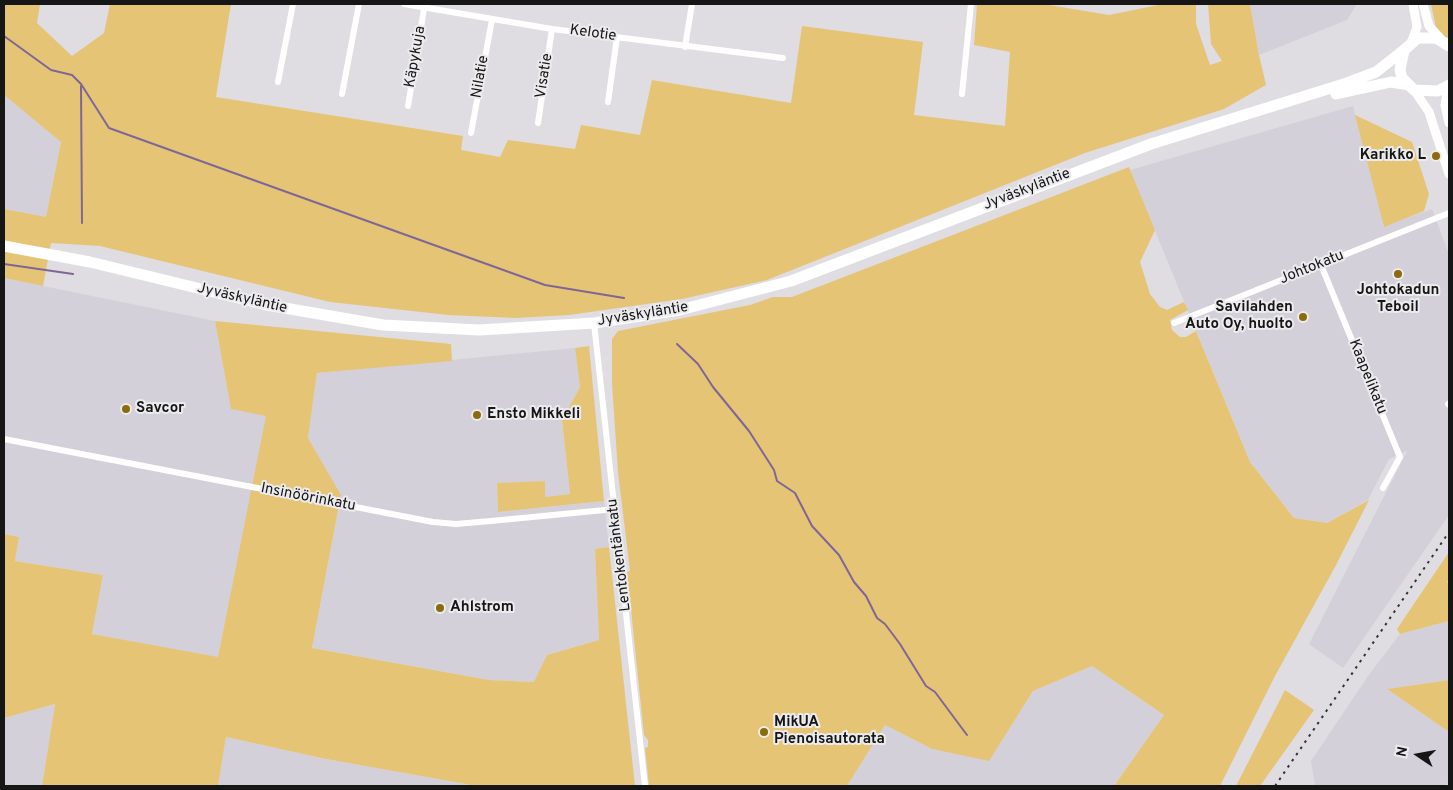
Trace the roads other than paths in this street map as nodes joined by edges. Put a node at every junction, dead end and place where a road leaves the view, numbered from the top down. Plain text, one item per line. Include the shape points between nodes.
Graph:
1 (293, 4) edge
2 (360, 4) edge
3 (404, 4) edge
4 (692, 4) edge
5 (971, 4) edge
6 (1413, 4) edge
7 (1423, 4) edge
8 (424, 9) junction
9 (492, 20) junction
10 (552, 29) junction
11 (617, 37) junction
12 (1445, 43) edge
13 (685, 46) junction
14 (1408, 46) junction
15 (783, 58) dead end
16 (278, 82) dead end
17 (1448, 86) edge
18 (1411, 88) junction
19 (342, 94) dead end
20 (962, 94) dead end
21 (608, 102) dead end
22 (408, 106) dead end
23 (1258, 111) junction
24 (1449, 122) edge
25 (538, 123) dead end
26 (471, 133) dead end
27 (1449, 174) edge
28 (1449, 213) edge
29 (4, 246) edge
30 (1321, 265) junction
31 (594, 323) junction
32 (1174, 323) dead end
33 (4, 439) edge
34 (1383, 488) dead end
35 (615, 509) junction
36 (645, 786) edge

1 - 16 street
2 - 19 street
3 - 8 street, Kelotie
4 - 13 street
5 - 20 street
6 - 14 main road via 1417,27
7 - 12 main road via 1429,26
8 - 9 street, Kelotie
8 - 22 street, Käpykuja
9 - 10 street, Kelotie
9 - 26 street, Nilatie
10 - 11 street, Kelotie
10 - 25 street, Visatie
11 - 13 street, Kelotie
11 - 21 street
12 - 14 highway via 1425,37
13 - 15 street, Kelotie
14 - 18 highway via 1400,70
14 - 23 highway, Jyväskyläntie via 1376,72
17 - 18 highway, Jyväskyläntie via 1429,92
17 - 24 main road via 1445,105
18 - 23 highway, Jyväskyläntie via 1396,81 1376,84
18 - 27 main road via 1429,112
23 - 31 highway, Jyväskyläntie via 1151,144 767,289 680,310
28 - 30 street, Johtokatu
29 - 31 highway, Jyväskyläntie via 90,262 267,305 383,325 479,330
30 - 32 street, Johtokatu
30 - 34 street, Kaapelikatu via 1400,457
31 - 35 street, Lentokentänkatu
33 - 35 street, Insinöörinkatu via 433,522 491,522
35 - 36 street, Lentokentänkatu

